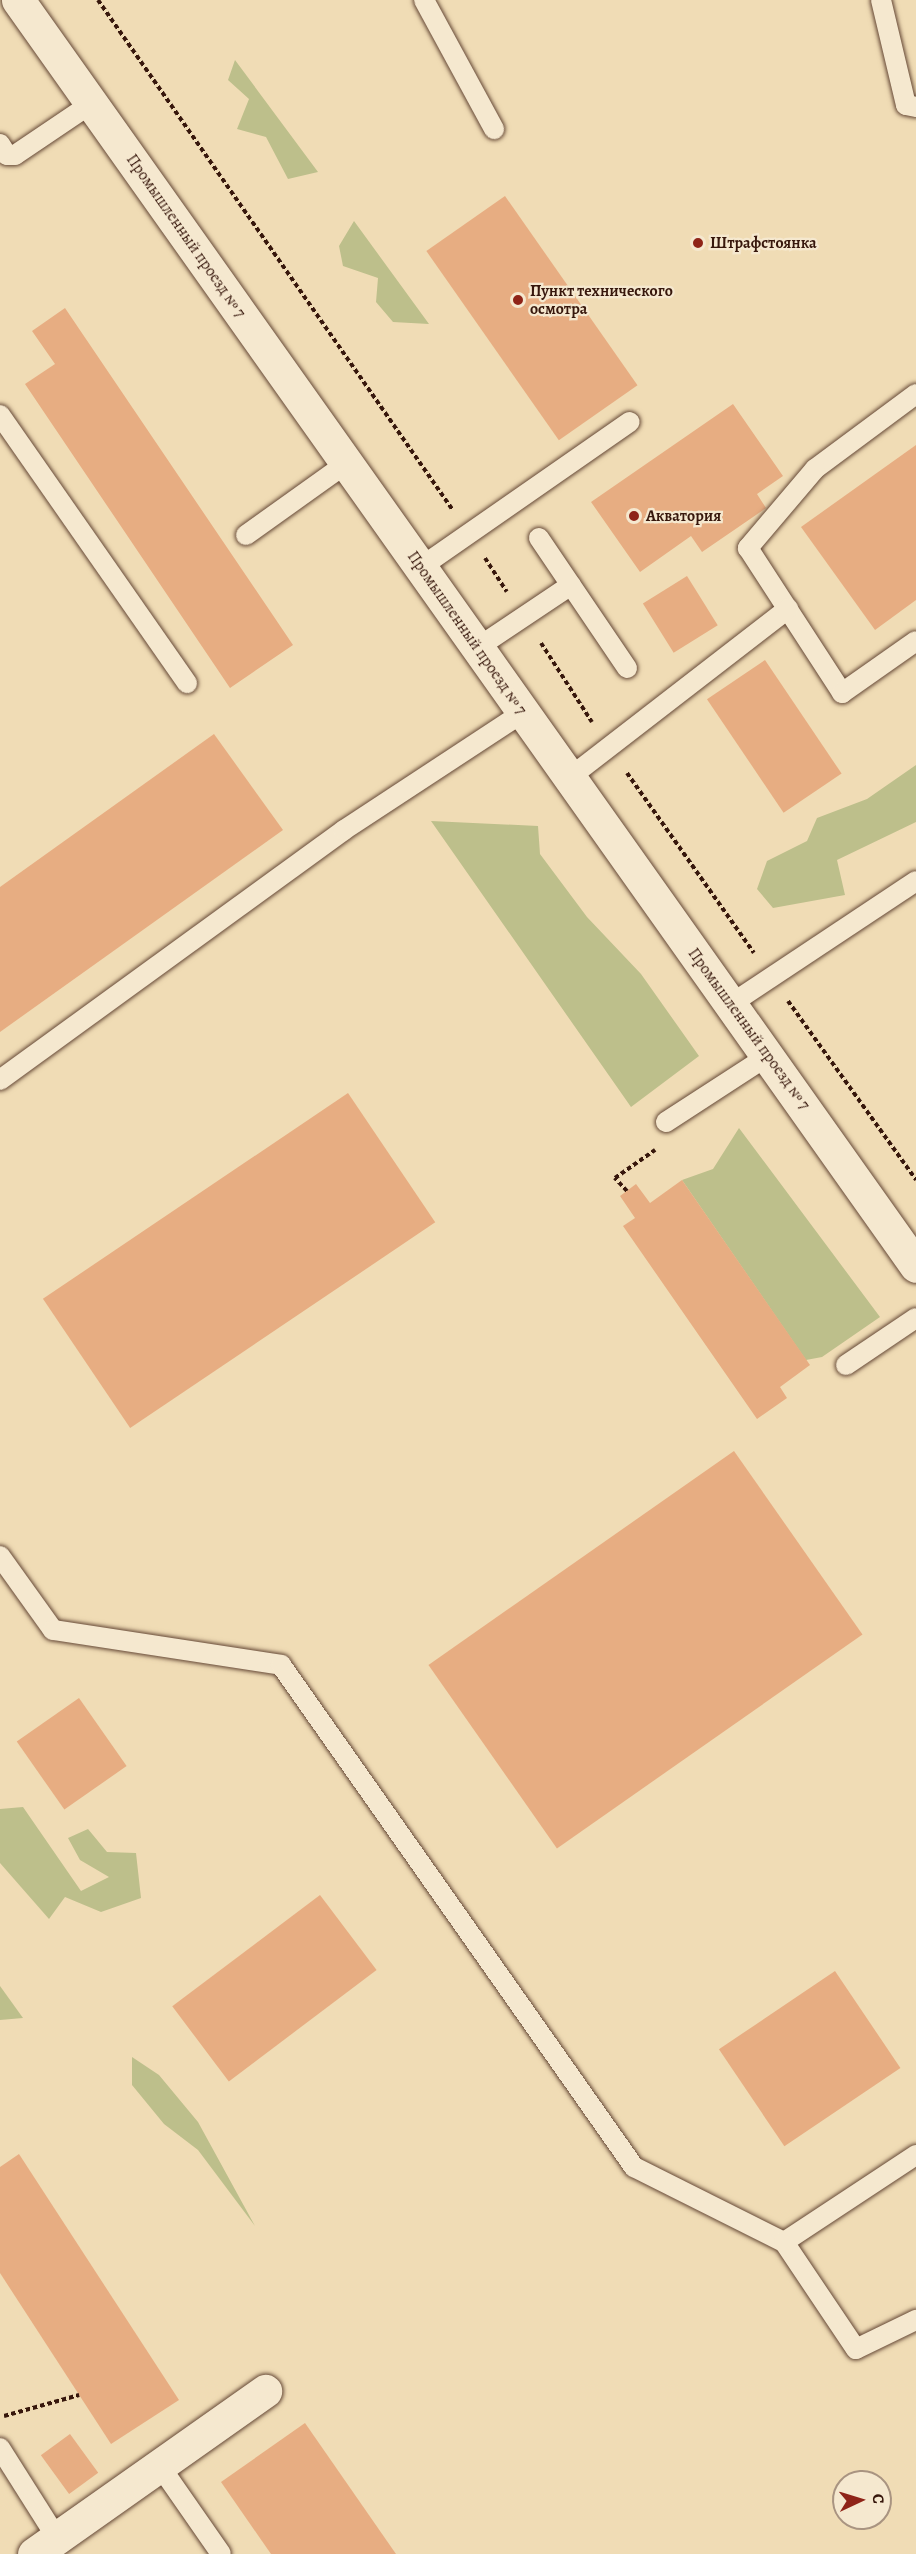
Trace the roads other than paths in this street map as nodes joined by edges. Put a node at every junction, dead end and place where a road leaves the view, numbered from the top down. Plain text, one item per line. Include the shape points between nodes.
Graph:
1 (18, 0) edge
2 (424, 0) edge
3 (881, 0) edge
4 (92, 104) junction
5 (916, 107) edge
6 (494, 129) dead end
7 (0, 144) edge
8 (916, 394) edge
9 (0, 416) edge
10 (630, 422) dead end
11 (347, 463) junction
12 (246, 535) dead end
13 (539, 538) dead end
14 (421, 567) junction
15 (571, 585) junction
16 (788, 609) junction
17 (916, 641) edge
18 (477, 648) junction
19 (627, 668) dead end
20 (187, 683) dead end
21 (522, 714) junction
22 (569, 778) junction
23 (916, 882) edge
24 (731, 1004) junction
25 (769, 1055) junction
26 (0, 1080) edge
27 (666, 1122) road end
28 (916, 1266) edge
29 (916, 1318) edge
30 (846, 1365) dead end
31 (0, 1556) edge
32 (916, 2155) edge
33 (783, 2242) junction
34 (916, 2320) edge
35 (265, 2391) dead end
36 (0, 2448) edge
37 (162, 2469) junction
38 (45, 2546) edge
39 (221, 2554) edge

1 - 4 street, Промышленный проезд № 7
2 - 6 lane
3 - 5 lane via 906,105
4 - 7 lane via 15,155 7,155
4 - 11 street, Промышленный проезд № 7
8 - 16 lane via 815,469 748,548
9 - 20 lane
10 - 14 lane
11 - 12 lane
11 - 14 street, Промышленный проезд № 7
13 - 15 lane
14 - 18 street, Промышленный проезд № 7
15 - 18 lane
15 - 19 lane
16 - 17 lane via 842,693
16 - 22 lane
18 - 21 street, Промышленный проезд № 7
21 - 22 street, Промышленный проезд № 7
21 - 26 lane via 344,830
22 - 24 street, Промышленный проезд № 7
23 - 24 lane
24 - 25 street, Промышленный проезд № 7
25 - 27 lane
25 - 28 street, Промышленный проезд № 7
29 - 30 lane
31 - 33 lane via 53,1629 281,1665 634,2167
32 - 33 lane
33 - 34 lane via 856,2349
35 - 37 street
36 - 38 lane
37 - 38 street
37 - 39 lane

